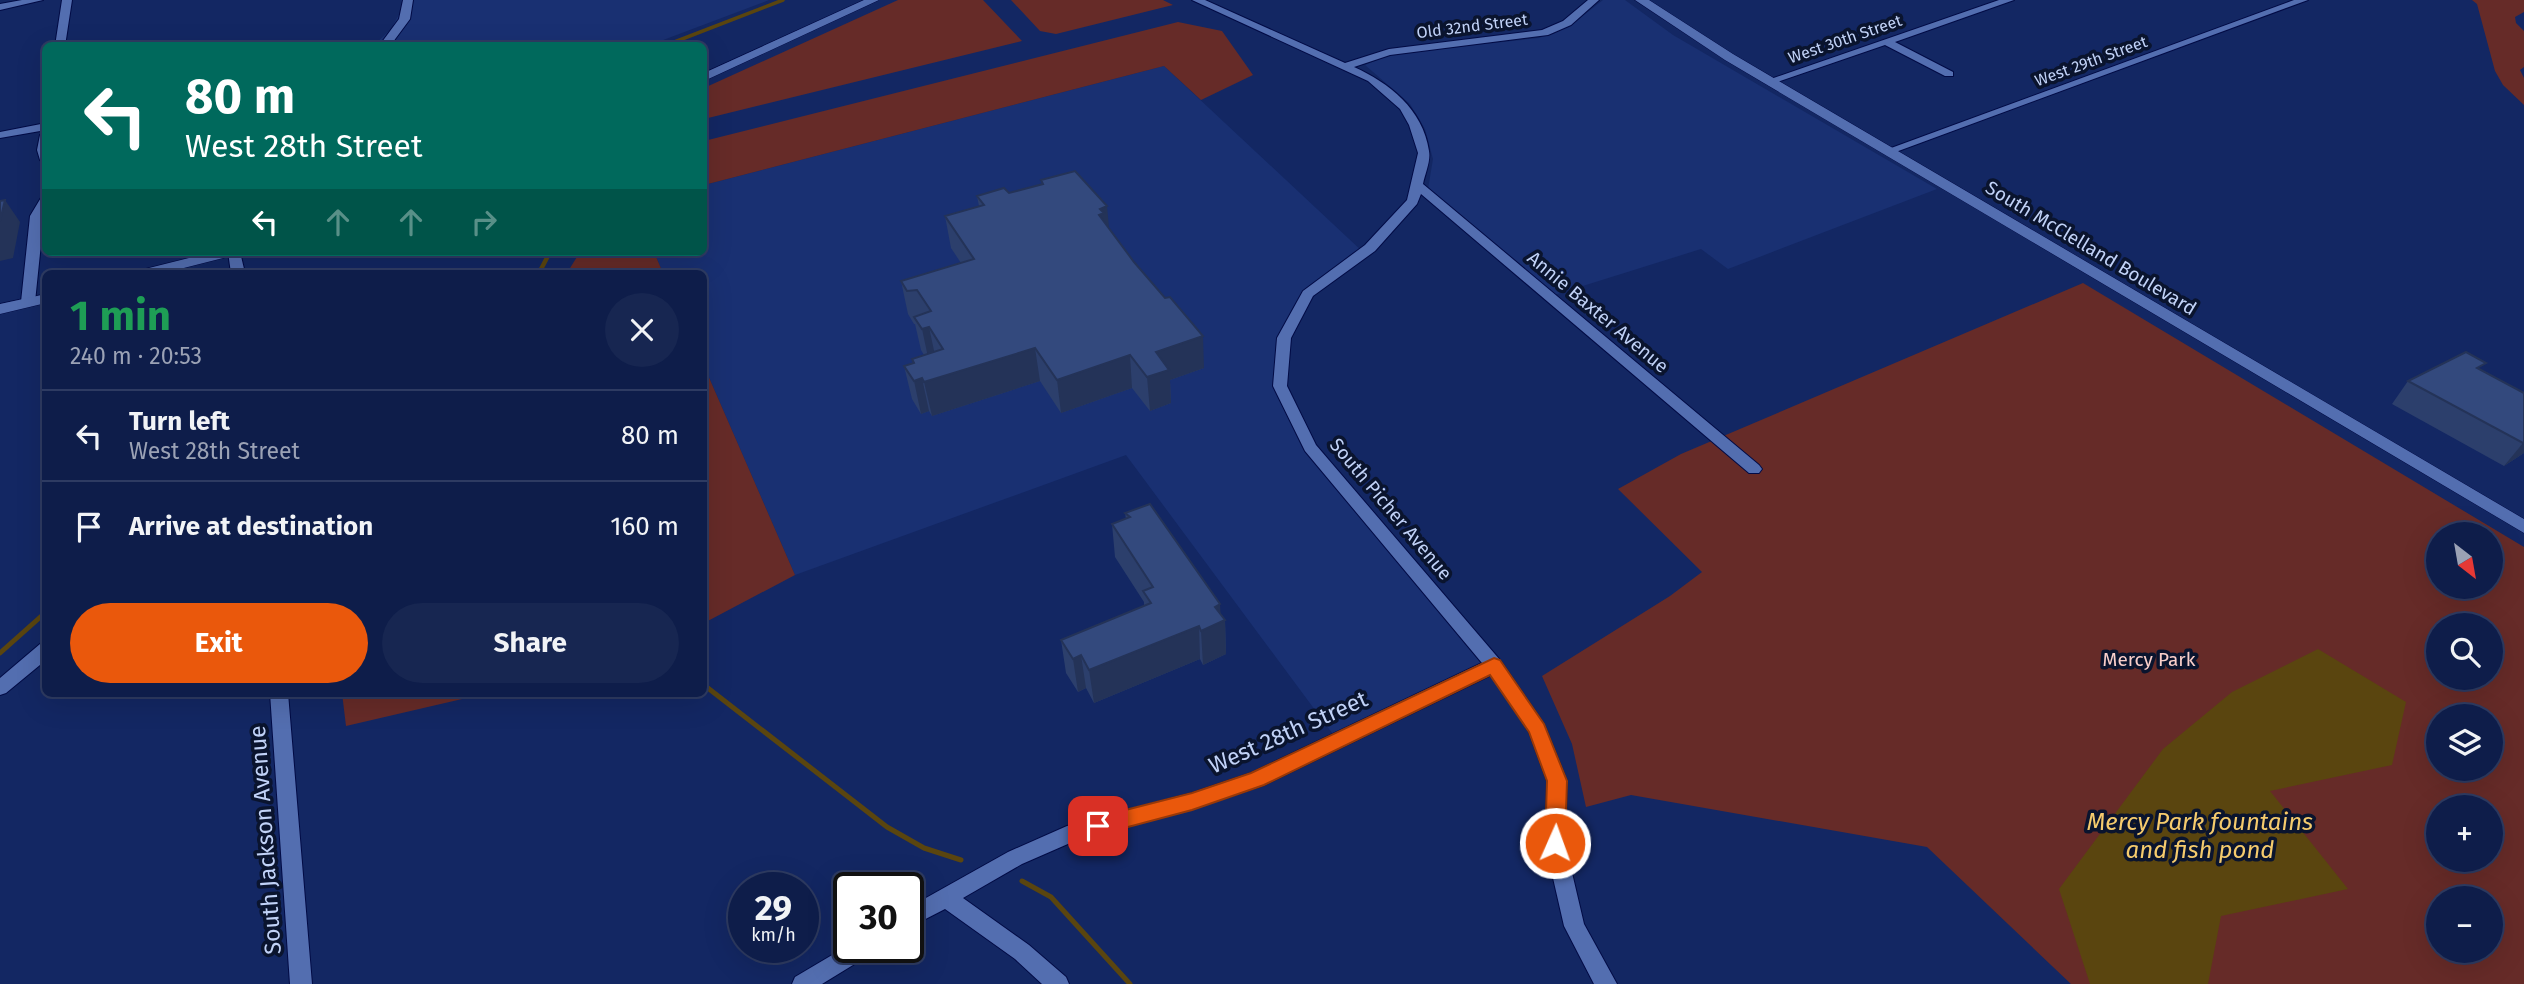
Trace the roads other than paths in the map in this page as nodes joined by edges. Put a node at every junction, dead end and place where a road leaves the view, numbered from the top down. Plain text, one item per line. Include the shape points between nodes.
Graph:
1 (38, 0) edge
2 (67, 0) edge
3 (408, 0) edge
4 (873, 0) edge
5 (1196, 0) edge
6 (1594, 0) edge
7 (1641, 0) edge
8 (2009, 0) edge
9 (2303, 0) edge
10 (0, 7) edge
11 (1885, 41) junction
12 (61, 42) edge
13 (388, 42) edge
14 (1345, 66) junction
15 (1949, 74) dead end
16 (707, 76) edge
17 (1770, 80) junction
18 (42, 127) edge
19 (0, 135) edge
20 (1889, 151) junction
21 (1417, 185) junction
22 (42, 206) edge
23 (216, 256) edge
24 (158, 270) edge
25 (42, 299) edge
26 (28, 302) junction
27 (0, 309) edge
28 (1754, 469) dead end
29 (2524, 527) edge
30 (42, 652) edge
31 (1494, 665) junction
32 (0, 688) edge
33 (279, 697) edge
34 (945, 897) junction
35 (924, 909) edge
36 (838, 963) edge
37 (301, 984) edge
38 (803, 984) edge
39 (1058, 984) edge
40 (1606, 984) edge

1 - 10 street
2 - 12 street
3 - 13 street via 401,27
4 - 16 main road
5 - 14 street, South Picher Avenue
6 - 14 street, Old 32nd Street via 1567,23 1544,33 1390,52
7 - 17 main road, South McClelland Boulevard
8 - 11 street, West 30th Street
9 - 20 street, West 29th Street
11 - 15 street
11 - 17 street, West 30th Street
14 - 21 street, South Picher Avenue via 1384,87 1415,125 1424,153
17 - 20 main road, South McClelland Boulevard
18 - 19 street
20 - 29 main road, South McClelland Boulevard
21 - 28 street, Annie Baxter Avenue
21 - 31 street, South Picher Avenue via 1413,201 1370,248 1308,294 1284,338 1280,386 1310,447
22 - 26 street via 36,216
23 - 24 main road
25 - 26 main road
26 - 27 main road
30 - 32 street
31 - 34 street, West 28th Street via 1258,779 1192,802 1074,832
31 - 40 street, South Picher Avenue via 1537,729 1557,781 1555,843 1574,926
33 - 37 street, South Jackson Avenue
34 - 35 street, West 28th Street
34 - 39 street
36 - 38 street

